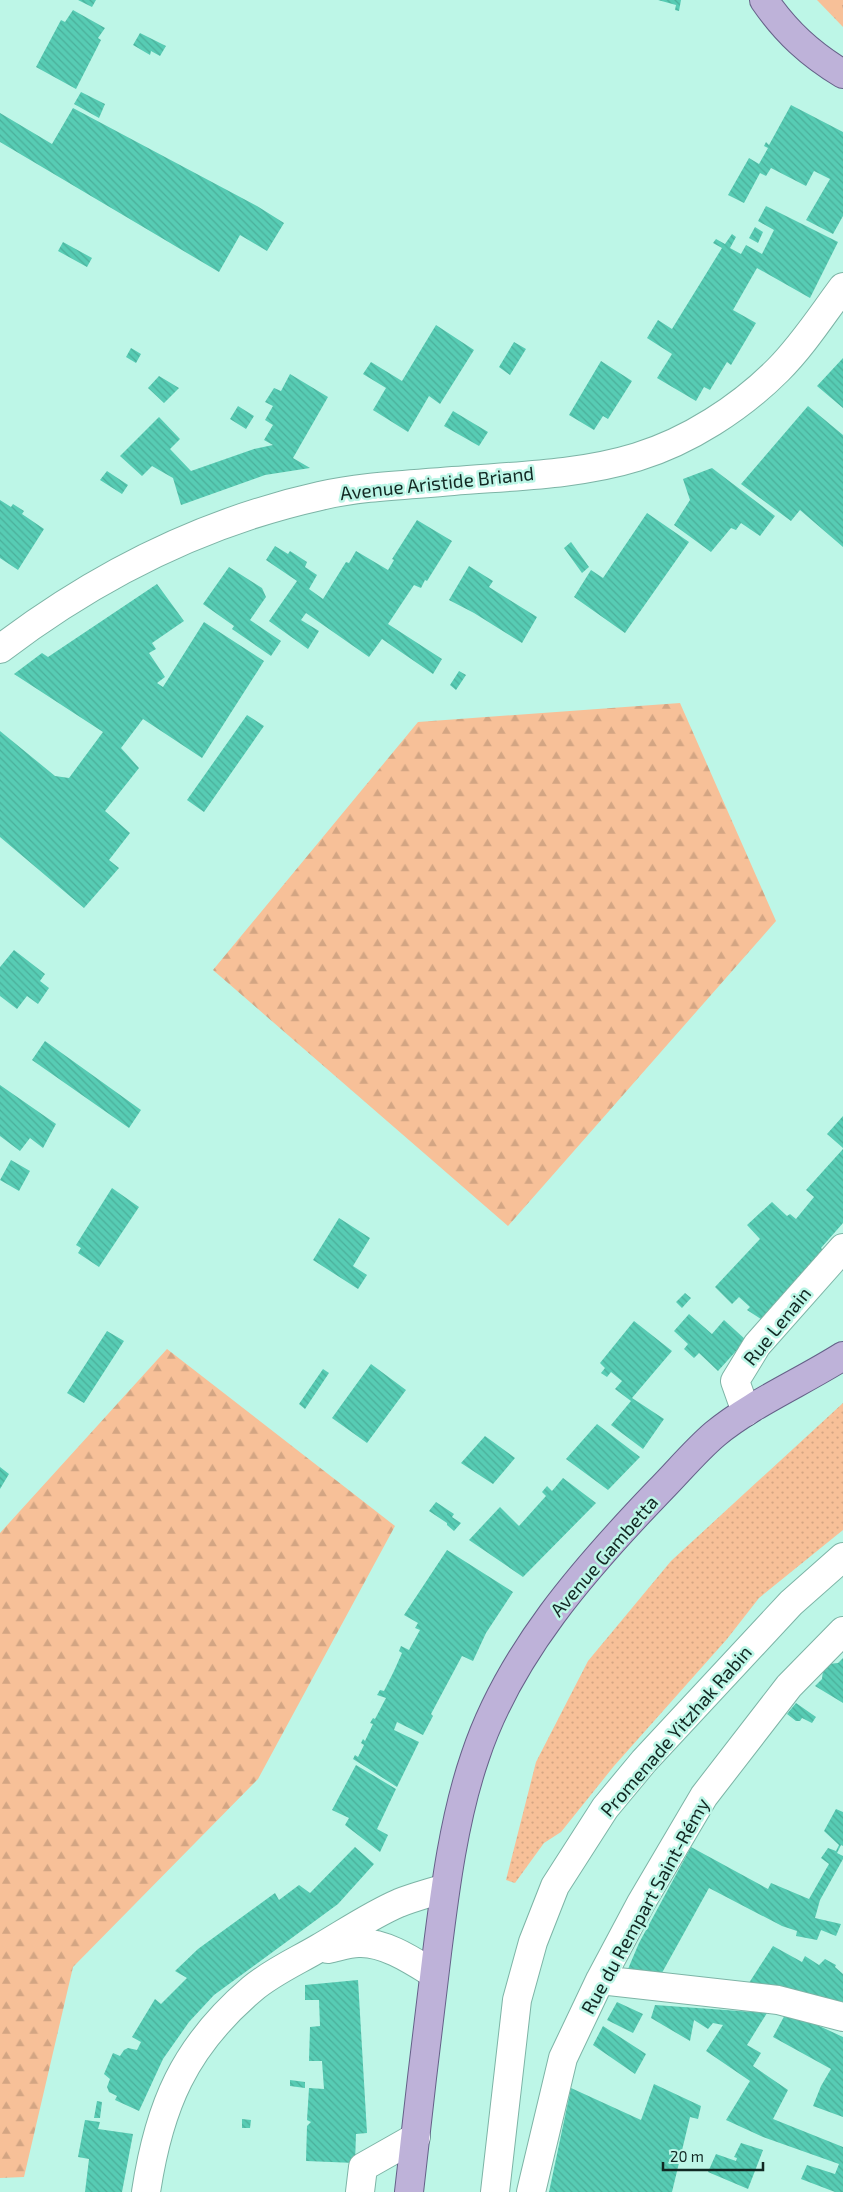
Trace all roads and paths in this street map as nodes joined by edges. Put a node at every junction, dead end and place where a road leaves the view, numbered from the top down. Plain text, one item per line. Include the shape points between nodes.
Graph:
1 (764, 0) edge
2 (843, 74) edge
3 (843, 287) edge
4 (0, 649) edge
5 (843, 1248) edge
6 (843, 1356) edge
7 (746, 1412) junction
8 (843, 1557) edge
9 (843, 1631) edge
10 (445, 1888) junction
11 (310, 1953) junction
12 (434, 1974) junction
13 (600, 1980) junction
14 (843, 2017) edge
15 (416, 2137) junction
16 (146, 2192) edge
17 (360, 2192) edge
18 (410, 2192) edge
19 (495, 2192) edge
20 (531, 2192) edge

1 - 2 main road via 807,50
3 - 4 street, Avenue Aristide Briand via 778,371 714,422 676,441 638,457 598,466 371,488 275,507 210,528 155,551 63,603
5 - 7 street, Rue Lenain via 757,1345 735,1381
6 - 7 main road, Avenue Gambetta
7 - 10 main road, Avenue Gambetta via 714,1435 632,1519 574,1585 534,1640 487,1724 474,1758
8 - 19 street, Promenade Yitzhak Rabin via 791,1603 644,1761 605,1808 555,1886 533,1942 517,2000
9 - 13 street, Rue du Rempart Saint-Rémy via 789,1686 704,1796
10 - 11 street via 398,1904
10 - 12 main road, Avenue Gambetta
11 - 12 street via 359,1943 374,1945
11 - 16 street via 252,1989 220,2021 185,2064 160,2122
12 - 15 main road, Avenue Gambetta
13 - 14 street via 778,2000
13 - 20 street, Rue du Rempart Saint-Rémy via 563,2058
15 - 17 street via 362,2167
15 - 18 main road, Avenue Gambetta

